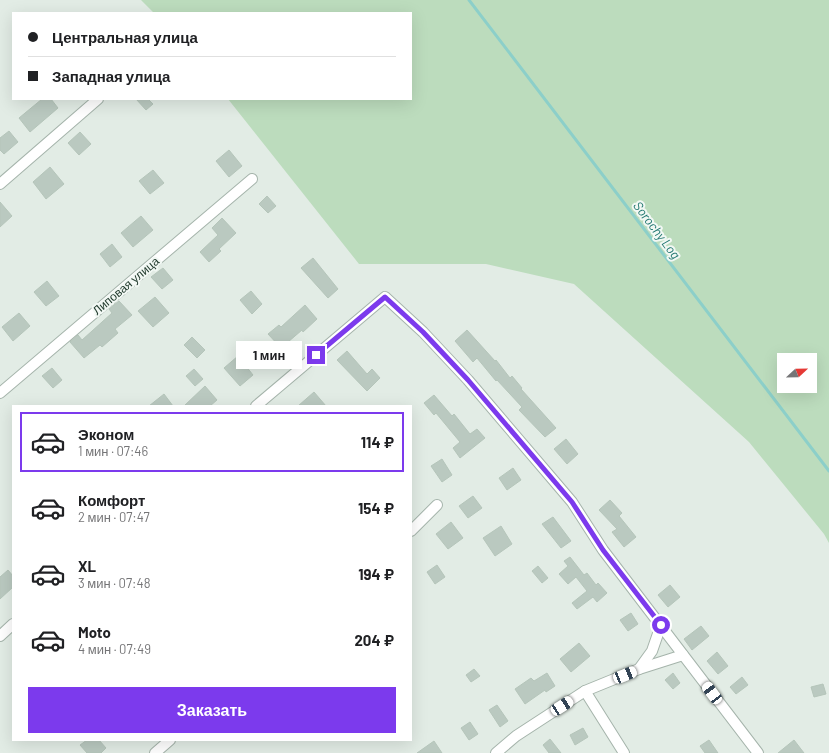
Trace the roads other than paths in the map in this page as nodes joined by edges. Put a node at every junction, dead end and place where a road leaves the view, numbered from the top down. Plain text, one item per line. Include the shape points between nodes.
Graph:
1 (97, 100) edge
2 (252, 178) dead end
3 (0, 184) edge
4 (0, 393) edge
5 (257, 405) edge
6 (437, 505) dead end
7 (412, 530) edge
8 (12, 625) edge
9 (661, 625) junction
10 (0, 636) edge
11 (683, 655) junction
12 (638, 669) junction
13 (585, 691) junction
14 (169, 741) edge
15 (155, 753) edge
16 (496, 753) edge
17 (624, 753) edge
18 (758, 753) edge

1 - 3 street
2 - 4 street, Липовая улица
5 - 9 street via 385,297 423,332 468,380 572,502 603,550
6 - 7 street
8 - 10 street
9 - 11 street
9 - 12 street via 652,651
11 - 12 street
11 - 18 street
12 - 13 street
13 - 16 street via 516,736
13 - 17 street
14 - 15 street

